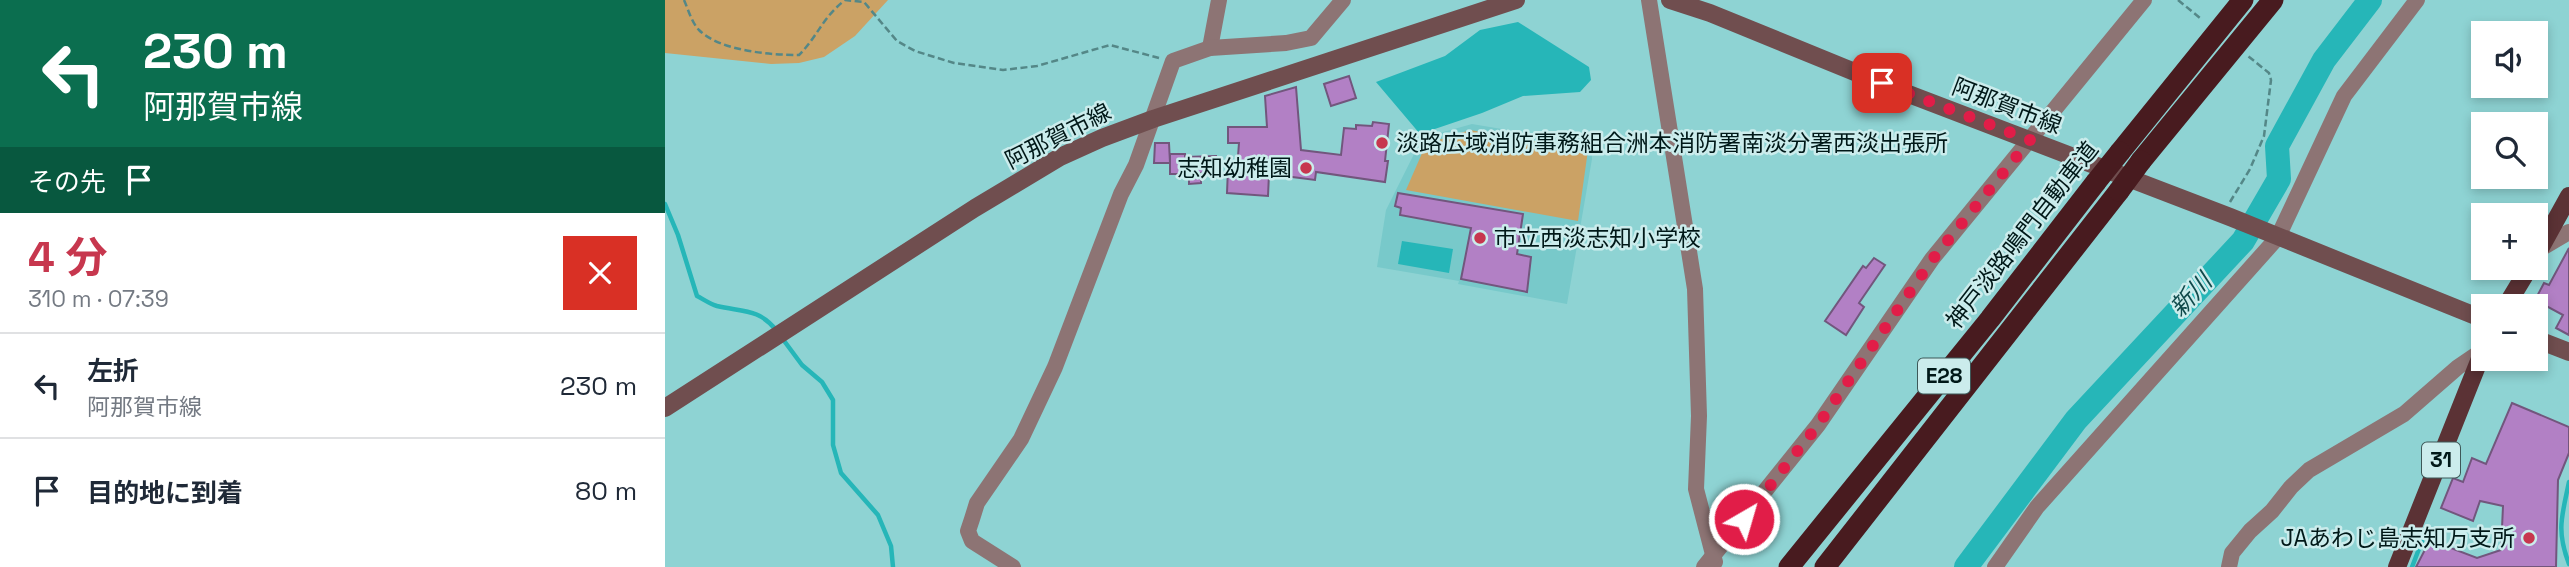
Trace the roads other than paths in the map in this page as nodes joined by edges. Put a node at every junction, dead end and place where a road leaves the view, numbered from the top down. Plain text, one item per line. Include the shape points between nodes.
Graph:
1 (1219, 0) edge
2 (1343, 0) edge
3 (1517, 0) edge
4 (1649, 0) edge
5 (1670, 0) edge
6 (2144, 0) edge
7 (2243, 0) edge
8 (2273, 0) edge
9 (2417, 0) edge
10 (1311, 38) junction
11 (1210, 48) junction
12 (1331, 61) junction
13 (1153, 119) junction
14 (2030, 140) junction
15 (2569, 196) edge
16 (2569, 232) edge
17 (2272, 234) junction
18 (2548, 234) edge
19 (2548, 246) edge
20 (2471, 314) edge
21 (2548, 344) edge
22 (2569, 352) edge
23 (2471, 359) edge
24 (2475, 371) edge
25 (665, 408) edge
26 (1712, 564) edge
27 (1013, 567) edge
28 (1789, 567) edge
29 (1825, 567) edge
30 (1995, 567) edge
31 (2229, 567) edge
32 (2397, 567) edge

1 - 11 street
2 - 10 street
3 - 12 main road, 阿那賀市線
4 - 26 street via 1695,289 1696,489
5 - 14 main road, 阿那賀市線
6 - 14 street
7 - 28 highway, 神戸淡路鳴門自動車道 / E28, bridge
8 - 29 highway, E28, bridge
9 - 17 street via 2344,96
10 - 11 street
10 - 12 street
11 - 13 street via 1173,61
12 - 13 main road, 阿那賀市線
13 - 25 main road, 阿那賀市線 via 1060,157
13 - 27 street via 1055,367 1021,439 977,503 968,531 972,541
14 - 17 main road, 阿那賀市線
14 - 26 street via 1932,260 1818,425
15 - 18 main road
16 - 19 street
17 - 20 main road, 阿那賀市線
17 - 30 street via 2036,507
21 - 22 main road
23 - 31 street via 2404,414 2309,470 2250,531 2232,553
24 - 32 main road, 31

